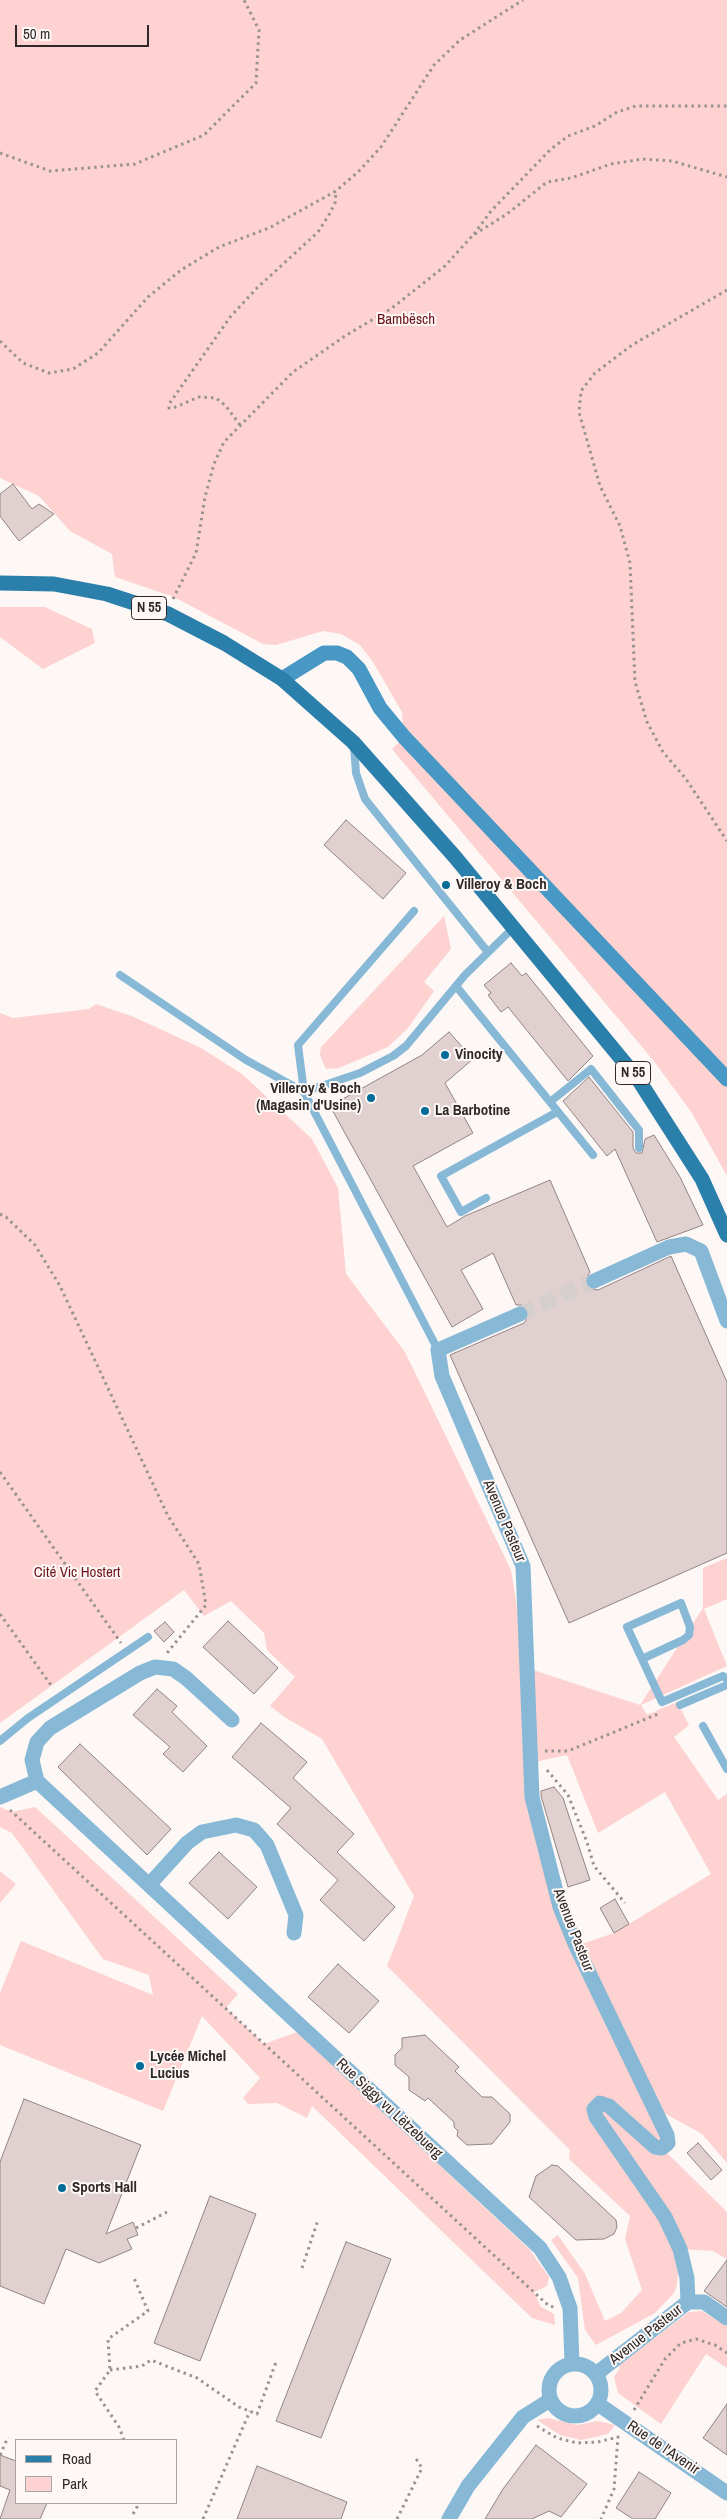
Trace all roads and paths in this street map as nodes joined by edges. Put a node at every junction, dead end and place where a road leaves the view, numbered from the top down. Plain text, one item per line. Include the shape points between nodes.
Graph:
1 (244, 0) edge
2 (522, 0) edge
3 (727, 106) edge
4 (0, 153) edge
5 (727, 178) edge
6 (336, 191) junction
7 (472, 236) junction
8 (727, 290) edge
9 (0, 341) edge
10 (240, 425) junction
11 (0, 584) edge
12 (168, 614) junction
13 (282, 679) junction
14 (353, 742) junction
15 (727, 841) edge
16 (414, 911) dead end
17 (513, 928) junction
18 (487, 951) junction
19 (120, 975) dead end
20 (456, 986) junction
21 (727, 1079) edge
22 (304, 1092) junction
23 (550, 1102) junction
24 (557, 1112) junction
25 (639, 1148) dead end
26 (593, 1155) dead end
27 (486, 1198) dead end
28 (0, 1214) edge
29 (727, 1235) edge
30 (594, 1281) tunnel mouth
31 (520, 1314) tunnel mouth
32 (727, 1321) edge
33 (438, 1350) junction
34 (0, 1472) edge
35 (0, 1614) edge
36 (148, 1637) dead end
37 (128, 1651) junction
38 (642, 1659) junction
39 (155, 1667) junction
40 (727, 1679) edge
41 (727, 1685) edge
42 (59, 1697) junction
43 (680, 1705) joint
44 (232, 1720) dead end
45 (703, 1726) dead end
46 (0, 1741) edge
47 (530, 1757) junction
48 (727, 1770) edge
49 (37, 1782) junction
50 (3, 1802) edge
51 (148, 1885) junction
52 (625, 1903) dead end
53 (294, 1933) dead end
54 (167, 2212) dead end
55 (318, 2220) dead end
56 (136, 2228) dead end
57 (302, 2268) dead end
58 (134, 2278) dead end
59 (688, 2302) junction
60 (570, 2308) junction
61 (727, 2318) edge
62 (727, 2353) edge
63 (276, 2362) dead end
64 (572, 2364) junction
65 (110, 2370) junction
66 (596, 2374) junction
67 (550, 2400) junction
68 (598, 2404) junction
69 (250, 2411) junction
70 (634, 2411) dead end
71 (534, 2424) dead end
72 (8, 2437) dead end
73 (124, 2439) edge
74 (0, 2455) edge
75 (416, 2457) dead end
76 (727, 2492) edge
77 (137, 2504) edge
78 (134, 2514) dead end
79 (203, 2519) edge
80 (397, 2519) edge
81 (449, 2519) edge
82 (601, 2519) edge

1 - 4 path via 259,30 256,83 204,135 135,164 50,171
2 - 6 path via 460,40 434,65 381,147
3 - 7 path via 636,106 568,136 491,211
5 - 7 path via 672,161 643,159 611,164 571,178 547,182 507,214
6 - 9 path via 269,228 219,247 181,270 148,297 98,353 73,369 50,373 23,362
6 - 10 path via 335,203 318,232 231,316 169,404 169,408 173,408 198,397 216,398
7 - 10 path via 445,266 392,308 293,372
8 - 15 path via 632,345 595,373 581,391 579,412 600,486 620,526 630,563 636,682 646,722 663,752 686,779
10 - 12 path via 224,442 214,464 196,553
11 - 12 main road, N 55 via 54,584 107,594
12 - 13 main road, N 55 via 224,643
13 - 14 main road, N 55
13 - 21 main road via 324,653 348,657 359,669 380,708 404,737
14 - 17 main road, N 55 via 402,795
14 - 18 lane via 356,772 365,799
16 - 22 lane via 298,1045
17 - 18 lane
17 - 29 main road, N 55 via 638,1079 702,1179
18 - 20 lane
19 - 22 lane via 246,1060
20 - 22 lane via 414,1038 393,1056
20 - 23 lane
22 - 33 lane
23 - 24 lane
23 - 25 lane via 591,1069 639,1130
24 - 26 lane
24 - 27 lane via 441,1176 461,1212
28 - 39 path via 35,1246 60,1286 168,1516 199,1564 206,1605
30 - 32 street via 670,1247 686,1244 701,1251
31 - 33 street
33 - 47 street, Avenue Pasteur via 442,1376 523,1566
34 - 37 path
35 - 42 path
36 - 37 lane
37 - 42 lane
38 - 38 lane via 627,1627 680,1603 690,1627 689,1634
38 - 40 lane via 662,1702 723,1676
39 - 44 street via 173,1669
39 - 49 street via 50,1728 37,1742 32,1760
41 - 43 lane
42 - 46 lane
43 - 47 path via 568,1751
45 - 48 lane
47 - 52 path via 549,1771 568,1795 594,1866
47 - 59 street, Avenue Pasteur via 532,1797 560,1907 668,2135 668,2143 662,2148 656,2147 609,2106 600,2103 594,2109 596,2116 665,2217 680,2249
49 - 50 street
49 - 51 street, Rue Siggy vu Lëtzebuerg
50 - 60 path via 549,2306
51 - 53 street via 187,1843 202,1832 236,1825 254,1830 267,1845 296,1915
51 - 60 street, Rue Siggy vu Lëtzebuerg via 540,2248 559,2278
54 - 56 path
55 - 57 path
58 - 65 path via 148,2311 108,2340
59 - 61 street via 704,2302
59 - 66 street, Avenue Pasteur
60 - 64 street, Rue Siggy vu Lëtzebuerg
62 - 70 path via 696,2339 681,2342 665,2359
63 - 69 path via 257,2414
64 - 66 street, Avenue Pasteur via 581,2364
64 - 67 street via 555,2372 548,2390
65 - 69 path via 142,2366 151,2360 197,2378
65 - 73 path via 95,2391
66 - 68 street, Avenue Pasteur via 601,2388
67 - 68 street via 555,2409 574,2417 584,2415
67 - 81 street via 523,2417 468,2486
68 - 76 street, Rue de l'Avenir
69 - 79 path
71 - 82 path via 557,2438 577,2443 618,2437 614,2489
72 - 74 path
75 - 80 path via 422,2468
77 - 78 path

